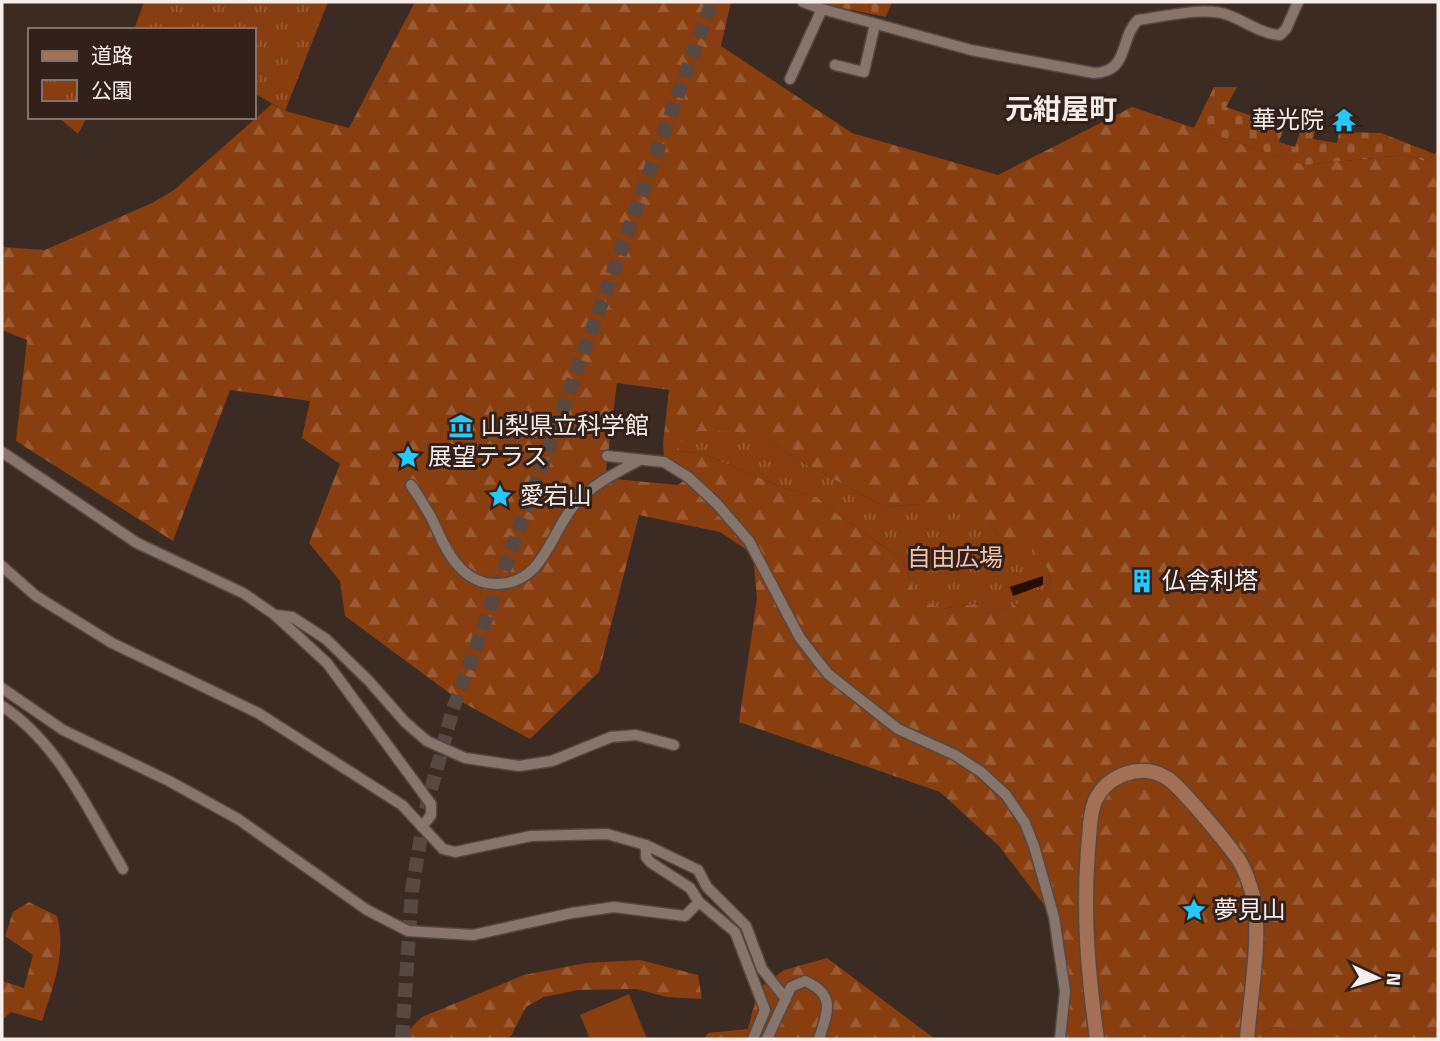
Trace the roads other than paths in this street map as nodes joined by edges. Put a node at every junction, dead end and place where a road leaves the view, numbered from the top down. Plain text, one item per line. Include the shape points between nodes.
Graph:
1 (803, 2) edge
2 (1298, 2) edge
3 (822, 9) junction
4 (875, 24) junction
5 (835, 65) dead end
6 (790, 79) dead end
7 (2, 452) edge
8 (607, 456) dead end
9 (640, 459) junction
10 (411, 485) dead end
11 (2, 566) edge
12 (275, 615) junction
13 (2, 688) edge
14 (2, 706) edge
15 (674, 745) dead end
16 (422, 827) junction
17 (646, 845) junction
18 (123, 869) dead end
19 (699, 902) junction
20 (786, 999) junction
21 (754, 1039) edge
22 (767, 1039) edge
23 (818, 1039) edge
24 (1060, 1039) edge
25 (1097, 1039) edge
26 (1247, 1039) edge

1 - 3 street
2 - 4 street via 1280,35 1217,12 1138,20 1114,68 1102,73 971,50
3 - 4 street
3 - 6 street
4 - 5 street via 864,72
7 - 12 street via 137,543 243,593
8 - 9 street
9 - 10 street via 605,478 581,499 535,570 503,584 472,579 457,565
9 - 24 street via 664,462 716,503 749,541 800,638 834,679 898,729 955,755 1006,795 1034,846 1054,918 1065,991
11 - 16 street via 36,596 112,643 258,713 402,805
12 - 15 street via 292,617 326,639 427,741 465,758 519,766 552,761 611,737 636,735
12 - 16 street via 327,663 431,804 431,815
13 - 19 street via 63,730 238,819 367,911 408,931 473,935 614,907 685,916
14 - 18 street via 22,719 48,747
16 - 17 street via 443,849 455,852 531,835 607,834
17 - 19 street via 650,862 690,888
17 - 20 street via 698,870 707,887 746,926 762,969
19 - 21 street via 735,932 747,960 765,1010
20 - 22 street
20 - 23 street via 792,988 805,981 822,991 828,1009
25 - 26 main road via 1085,925 1090,826 1095,802 1104,789 1115,778 1139,770 1167,778 1247,876 1256,908

